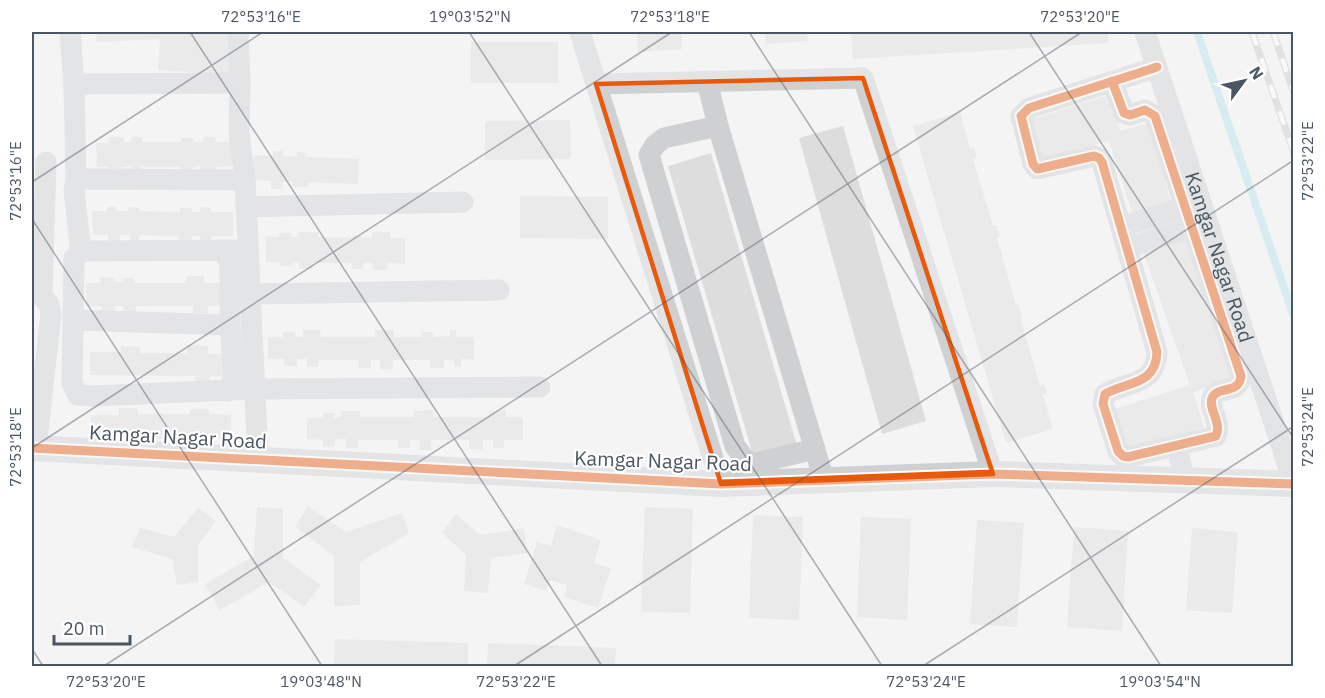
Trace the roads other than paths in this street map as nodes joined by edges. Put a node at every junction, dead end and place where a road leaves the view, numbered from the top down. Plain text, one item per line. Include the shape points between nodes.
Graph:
1 (70, 32) edge
2 (238, 32) edge
3 (580, 32) edge
4 (1145, 32) edge
5 (1157, 67) junction
6 (707, 81) junction
7 (1112, 81) junction
8 (240, 83) junction
9 (74, 84) junction
10 (596, 84) junction
11 (717, 126) junction
12 (1176, 153) junction
13 (46, 162) dead end
14 (76, 180) junction
15 (245, 180) junction
16 (463, 202) dead end
17 (246, 207) junction
18 (1196, 214) junction
19 (1121, 227) junction
20 (1127, 248) junction
21 (223, 250) junction
22 (248, 250) junction
23 (81, 253) junction
24 (499, 290) dead end
25 (250, 294) junction
26 (37, 295) edge
27 (74, 320) junction
28 (230, 325) junction
29 (1239, 346) junction
30 (540, 387) dead end
31 (255, 389) junction
32 (227, 391) junction
33 (1176, 446) junction
34 (34, 448) edge
35 (815, 450) junction
36 (258, 460) junction
37 (993, 474) junction
38 (824, 480) junction
39 (1185, 480) junction
40 (721, 484) junction
41 (1293, 484) edge

1 - 9 street
2 - 8 street, Kamgar Nagar Road
3 - 10 street
4 - 5 street, Kamgar Nagar Road
5 - 7 street
5 - 12 street, Kamgar Nagar Road
6 - 10 street
6 - 11 street
6 - 37 street via 863,78
7 - 12 street via 1124,113 1145,110 1155,116
7 - 19 street via 1029,108 1021,116 1037,169 1099,158
8 - 9 street
8 - 15 street, Kamgar Nagar Road via 239,133
9 - 14 street
10 - 40 street
11 - 35 street
11 - 35 street via 664,138 649,155 735,446 752,464
12 - 18 street, Kamgar Nagar Road
13 - 26 street
14 - 15 street
14 - 23 street
15 - 17 street, Kamgar Nagar Road
16 - 17 street
17 - 22 street, Kamgar Nagar Road
18 - 19 street
18 - 20 street
18 - 29 street, Kamgar Nagar Road
19 - 20 street
20 - 33 street via 1157,363 1144,379 1105,394 1103,404 1122,456
21 - 22 street
21 - 23 street
21 - 28 street via 230,264
22 - 25 street, Kamgar Nagar Road
23 - 27 street via 74,258 73,266
24 - 25 street
25 - 31 street, Kamgar Nagar Road
26 - 34 street via 49,304 51,314
27 - 28 street
27 - 32 street via 72,383 78,395
28 - 32 street via 234,379
29 - 33 street via 1240,382 1212,399 1218,423 1216,436
29 - 41 street, Kamgar Nagar Road
30 - 31 street
31 - 32 street
31 - 36 street, Kamgar Nagar Road
33 - 39 street
34 - 36 street, Kamgar Nagar Road
35 - 38 street
36 - 40 street, Kamgar Nagar Road
37 - 38 street, Kamgar Nagar Road
37 - 39 street, Kamgar Nagar Road
38 - 40 street, Kamgar Nagar Road
39 - 41 street, Kamgar Nagar Road

